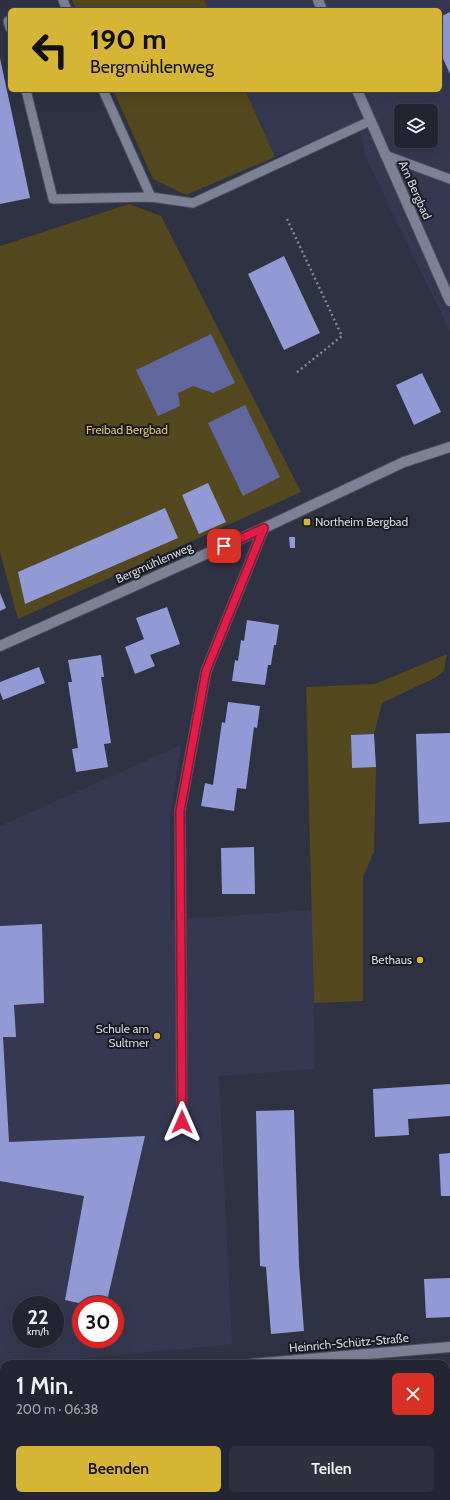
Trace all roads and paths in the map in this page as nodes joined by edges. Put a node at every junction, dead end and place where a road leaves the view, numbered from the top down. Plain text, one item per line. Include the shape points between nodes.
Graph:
1 (26, 92) edge
2 (104, 92) edge
3 (358, 92) edge
4 (370, 121) junction
5 (385, 155) junction
6 (450, 179) edge
7 (151, 197) junction
8 (287, 219) dead end
9 (450, 300) edge
10 (296, 373) dead end
11 (450, 447) edge
12 (264, 528) junction
13 (0, 646) edge
14 (182, 1122) dead end
15 (450, 1347) edge
16 (298, 1360) edge

1 - 7 lane via 53,199
2 - 7 lane
3 - 4 street, Am Bergbad
4 - 5 street, Am Bergbad
4 - 7 lane via 193,203
5 - 6 lane
5 - 9 street, Am Bergbad
8 - 10 path via 342,336
11 - 12 street, Bergmühlenweg via 404,462
12 - 13 street, Bergmühlenweg
12 - 14 street via 206,671 180,811
15 - 16 street, Heinrich-Schütz-Straße

